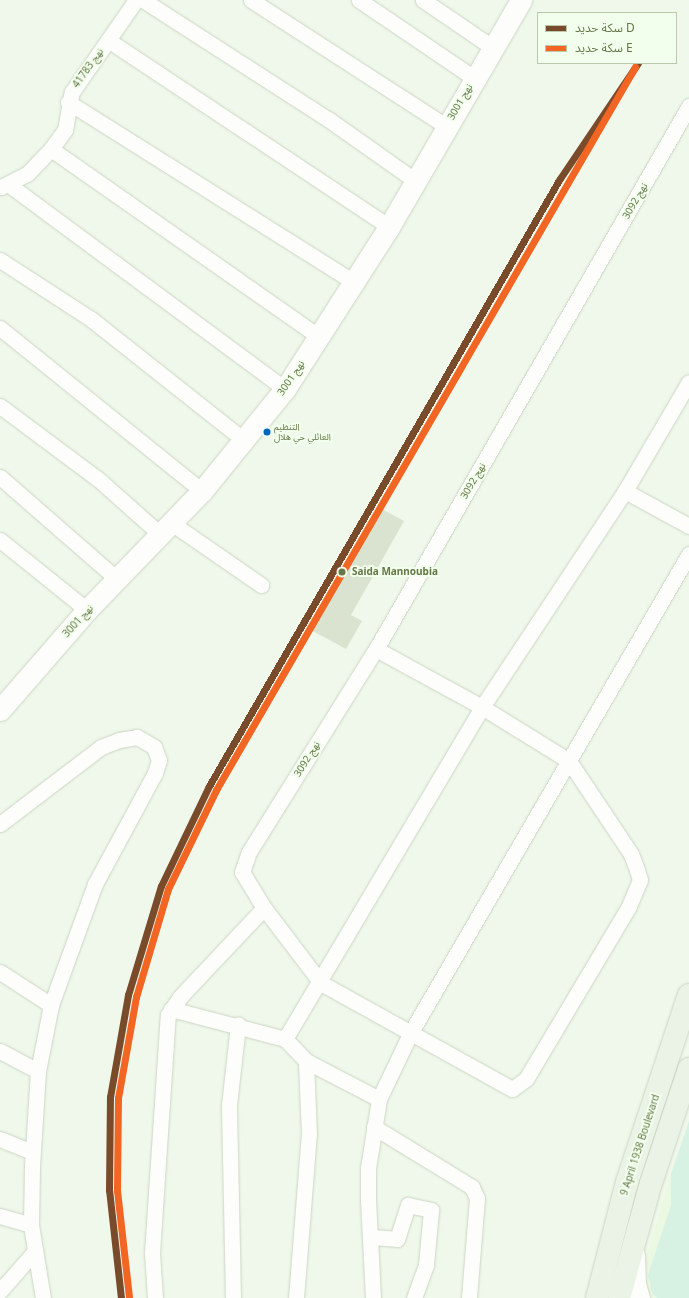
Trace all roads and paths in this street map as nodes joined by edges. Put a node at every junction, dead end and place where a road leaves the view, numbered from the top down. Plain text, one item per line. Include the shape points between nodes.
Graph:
1 (136, 0) edge
2 (143, 0) edge
3 (250, 0) edge
4 (359, 0) edge
5 (423, 0) edge
6 (521, 0) edge
7 (108, 40) junction
8 (492, 47) junction
9 (474, 78) junction
10 (68, 102) junction
11 (689, 106) edge
12 (446, 126) junction
13 (51, 149) junction
14 (416, 181) junction
15 (4, 185) edge
16 (389, 227) junction
17 (0, 260) edge
18 (354, 282) junction
19 (0, 328) edge
20 (319, 337) junction
21 (689, 382) edge
22 (285, 389) junction
23 (0, 406) edge
24 (245, 441) junction
25 (0, 478) edge
26 (202, 491) junction
27 (625, 491) junction
28 (689, 526) edge
29 (165, 528) junction
30 (0, 540) edge
31 (689, 554) edge
32 (117, 579) junction
33 (262, 585) dead end
34 (87, 610) junction
35 (376, 649) junction
36 (482, 707) junction
37 (0, 710) edge
38 (569, 761) junction
39 (0, 824) edge
40 (264, 908) junction
41 (0, 972) edge
42 (320, 983) junction
43 (689, 995) edge
44 (51, 1005) junction
45 (171, 1009) junction
46 (238, 1025) junction
47 (412, 1032) junction
48 (285, 1039) junction
49 (0, 1051) edge
50 (306, 1061) junction
51 (689, 1069) edge
52 (38, 1071) junction
53 (379, 1099) junction
54 (374, 1126) junction
55 (0, 1138) edge
56 (33, 1152) junction
57 (0, 1216) edge
58 (32, 1225) junction
59 (371, 1237) junction
60 (35, 1251) junction
61 (634, 1252) junction
62 (0, 1291) edge
63 (43, 1298) edge
64 (158, 1298) edge
65 (233, 1298) edge
66 (296, 1298) edge
67 (373, 1298) edge
68 (414, 1298) edge
69 (469, 1298) edge
70 (597, 1298) edge
71 (619, 1298) edge
72 (640, 1298) edge

1 - 7 street, نهج 41783
2 - 14 street via 328,119
3 - 12 street
4 - 9 street
5 - 8 street
6 - 8 street, نهج 3001
7 - 10 street, نهج 41783 via 76,84
7 - 16 street
8 - 9 street, نهج 3001
9 - 12 street, نهج 3001
10 - 13 street, نهج 41783 via 65,130
10 - 18 street
11 - 35 street, نهج 3092
12 - 14 street, نهج 3001
13 - 15 street, نهج 41783 via 27,174
13 - 20 street
14 - 16 street, نهج 3001
15 - 22 street
16 - 18 street, نهج 3001
17 - 24 street via 91,319
18 - 20 street, نهج 3001
19 - 26 street
20 - 22 street, نهج 3001
21 - 27 street
22 - 24 street, نهج 3001
23 - 29 street
24 - 26 street, نهج 3001
25 - 32 street
26 - 29 street, نهج 3001
27 - 28 street
27 - 36 street
29 - 32 street, نهج 3001
29 - 33 street
30 - 34 street
31 - 38 street
32 - 34 street, نهج 3001
34 - 37 street, نهج 3001
35 - 36 street
35 - 40 street, نهج 3092 via 249,852 242,872
36 - 38 street
36 - 42 street
38 - 47 street
38 - 47 street via 631,854 640,880 628,908 520,1086 503,1086
39 - 44 street via 101,748 119,740 137,737 154,746 159,760 155,773 95,884
40 - 42 street
40 - 45 street
41 - 44 street
42 - 47 street
42 - 48 street
43 - 70 main road, 9 April 1938 Boulevard via 627,1182
44 - 52 street
45 - 46 street
45 - 64 street via 167,1019 152,1254
46 - 48 street
46 - 65 street via 229,1105
47 - 53 street
48 - 50 street
49 - 52 street
50 - 53 street
50 - 66 street via 308,1141
51 - 61 main road via 651,1183
52 - 56 street
53 - 54 street
54 - 59 street via 368,1192
54 - 69 street via 472,1188 477,1198
55 - 56 street
56 - 58 street
57 - 58 street
58 - 60 street
59 - 67 street
59 - 68 street via 397,1239 408,1205 431,1210 426,1265
60 - 62 street
60 - 63 street
61 - 71 main road
61 - 72 street via 635,1284

